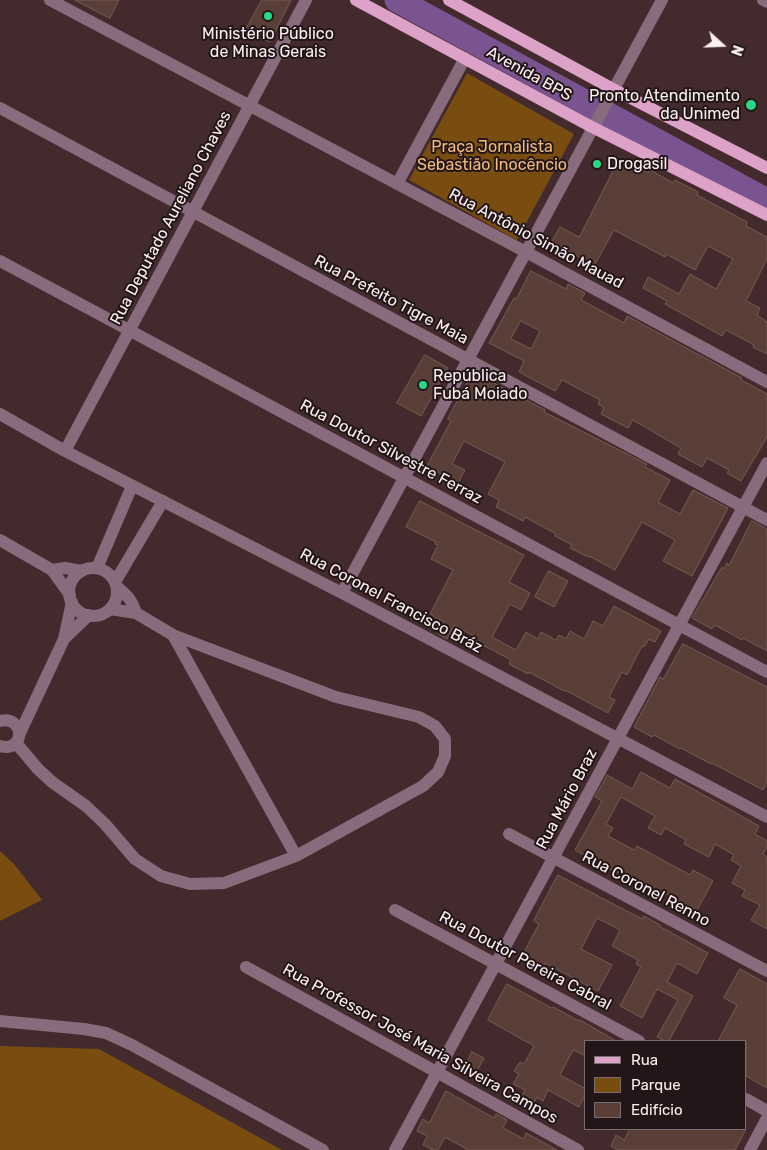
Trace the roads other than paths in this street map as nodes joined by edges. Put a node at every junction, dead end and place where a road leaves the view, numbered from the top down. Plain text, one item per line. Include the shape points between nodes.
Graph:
1 (50, 0) edge
2 (306, 0) edge
3 (356, 0) edge
4 (448, 0) edge
5 (662, 0) edge
6 (763, 0) edge
7 (767, 2) edge
8 (465, 58) junction
9 (611, 92) junction
10 (249, 106) junction
11 (0, 108) edge
12 (594, 124) junction
13 (767, 168) edge
14 (397, 184) junction
15 (193, 212) junction
16 (767, 215) edge
17 (526, 252) junction
18 (0, 261) edge
19 (130, 330) junction
20 (468, 359) junction
21 (767, 382) edge
22 (0, 414) edge
23 (65, 451) junction
24 (767, 463) edge
25 (404, 477) junction
26 (132, 486) junction
27 (162, 500) junction
28 (743, 507) junction
29 (767, 520) edge
30 (0, 540) edge
31 (97, 568) junction
32 (52, 570) junction
33 (82, 571) junction
34 (116, 585) junction
35 (342, 593) junction
36 (71, 598) junction
37 (110, 609) junction
38 (136, 613) junction
39 (89, 615) junction
40 (679, 625) junction
41 (173, 635) junction
42 (64, 639) junction
43 (767, 672) edge
44 (29, 710) junction
45 (2, 721) edge
46 (18, 738) junction
47 (618, 739) junction
48 (0, 746) edge
49 (767, 817) edge
50 (509, 834) dead end
51 (296, 856) junction
52 (553, 858) junction
53 (395, 910) dead end
54 (496, 964) junction
55 (246, 967) dead end
56 (767, 971) edge
57 (0, 1021) edge
58 (637, 1040) edge
59 (437, 1073) junction
60 (747, 1100) edge
61 (767, 1111) edge
62 (767, 1118) edge
63 (323, 1150) edge
64 (395, 1150) edge
65 (578, 1150) edge
66 (750, 1150) edge

1 - 10 street, Rua Antônio Simão Mauad
2 - 10 street, Rua Deputado Aureliano Chaves
3 - 8 main road, Avenida BPS
4 - 9 main road, Avenida BPS
5 - 9 street
6 - 7 street
8 - 12 main road, Avenida BPS
8 - 14 street
9 - 12 street
9 - 13 main road, Avenida BPS
10 - 14 street, Rua Antônio Simão Mauad
10 - 15 street, Rua Deputado Aureliano Chaves
11 - 15 street, Rua Prefeito Tigre Maia
12 - 16 main road, Avenida BPS
12 - 17 street
14 - 17 street, Rua Antônio Simão Mauad
15 - 19 street, Rua Deputado Aureliano Chaves
15 - 20 street, Rua Prefeito Tigre Maia
17 - 20 street
17 - 21 street, Rua Antônio Simão Mauad
18 - 19 street, Rua Doutor Silvestre Ferraz
19 - 23 street, Rua Deputado Aureliano Chaves
19 - 25 street, Rua Doutor Silvestre Ferraz
20 - 25 street
20 - 28 street, Rua Prefeito Tigre Maia
22 - 23 street, Rua Coronel Francisco Bráz
23 - 26 street, Rua Coronel Francisco Bráz
24 - 28 street, Rua Mário Braz
25 - 35 street
25 - 40 street, Rua Doutor Silvestre Ferraz
26 - 27 street, Rua Coronel Francisco Bráz
26 - 31 street
27 - 34 street
27 - 35 street, Rua Coronel Francisco Bráz
28 - 29 street, Rua Prefeito Tigre Maia
28 - 40 street, Rua Mário Braz
30 - 32 street
31 - 33 street
31 - 34 street via 105,570
32 - 33 street
32 - 36 street
33 - 36 street via 71,586
34 - 37 street via 117,595
34 - 38 street via 133,601
35 - 47 street, Rua Coronel Francisco Bráz
36 - 39 street via 76,608
36 - 42 street
37 - 38 street
37 - 39 street
38 - 41 street
39 - 42 street
40 - 43 street, Rua Doutor Silvestre Ferraz
40 - 47 street, Rua Mário Braz
41 - 51 street
41 - 51 street via 336,697 419,717 435,726 445,739 445,756 438,772 423,786
42 - 44 street
44 - 45 street
44 - 46 street
45 - 46 street via 15,724
46 - 48 street via 6,748
46 - 51 street via 38,769 86,806 135,859 161,876 190,884 224,883
47 - 49 street, Rua Coronel Francisco Bráz
47 - 52 street, Rua Mário Braz
50 - 52 street, Rua Coronel Renno
52 - 54 street, Rua Mário Braz
52 - 56 street, Rua Coronel Renno
53 - 54 street, Rua Doutor Pereira Cabral
54 - 58 street, Rua Doutor Pereira Cabral
54 - 59 street, Rua Mário Braz
55 - 59 street, Rua Professor José Maria Silveira Campos
57 - 63 street via 106,1034
59 - 64 street, Rua Mário Braz
59 - 65 street, Rua Professor José Maria Silveira Campos
60 - 61 street
62 - 66 street

